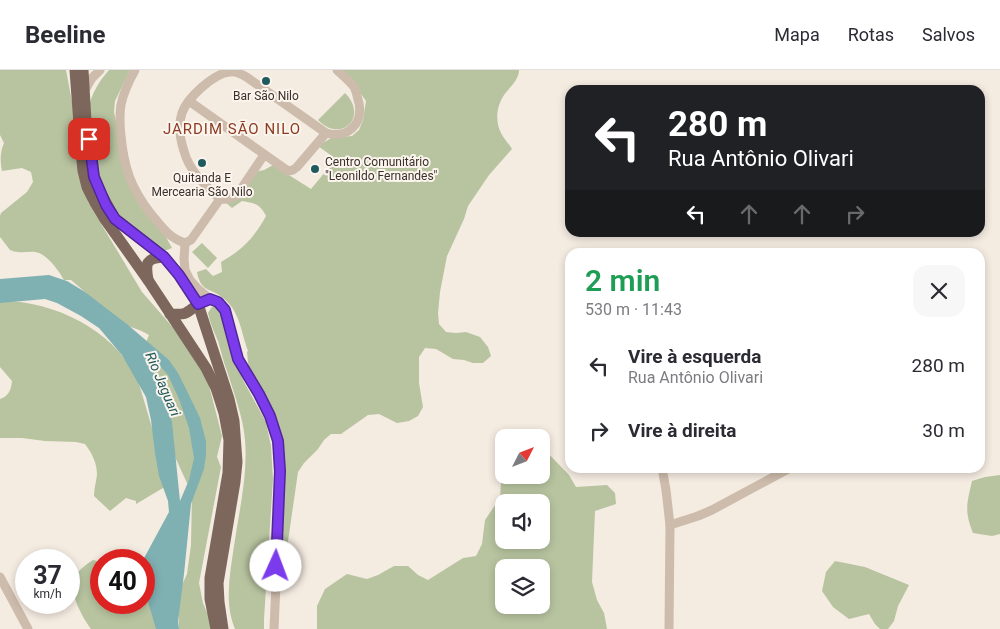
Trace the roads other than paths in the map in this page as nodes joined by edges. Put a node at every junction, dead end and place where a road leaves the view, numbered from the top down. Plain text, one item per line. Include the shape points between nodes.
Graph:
1 (75, 70) edge
2 (83, 70) edge
3 (100, 70) edge
4 (135, 70) edge
5 (337, 70) edge
6 (84, 90) junction
7 (189, 101) junction
8 (326, 133) junction
9 (264, 155) junction
10 (220, 199) junction
11 (185, 243) junction
12 (164, 257) junction
13 (148, 280) junction
14 (210, 299) junction
15 (198, 304) junction
16 (170, 314) junction
17 (663, 473) edge
18 (781, 473) edge
19 (670, 525) junction
20 (0, 577) edge
21 (24, 628) edge
22 (216, 629) edge
23 (224, 629) edge
24 (274, 629) edge
25 (670, 629) edge

1 - 13 main road via 87,187 94,203
2 - 6 main road
3 - 6 street
4 - 11 street via 121,105 120,125 127,172 143,203 167,233
5 - 8 street via 354,87 359,116 347,132 340,135
6 - 12 main road via 94,177 106,205 115,219
7 - 8 street via 221,74 240,74
7 - 9 street
7 - 10 street via 181,116 184,151 191,169
8 - 9 street via 293,170 285,170
9 - 10 street via 237,194 227,200
10 - 11 street via 191,240
11 - 14 street via 185,270 198,290
12 - 13 main road via 147,263
12 - 15 main road
13 - 16 main road
14 - 15 street
14 - 24 street via 225,310 238,359 270,416 278,441 280,471
15 - 16 main road via 188,313
15 - 23 main road via 229,399 236,443 235,482 218,583
16 - 22 main road via 216,388 229,440 228,473 210,578
17 - 19 street
18 - 19 street via 712,510
19 - 25 street
20 - 21 street

